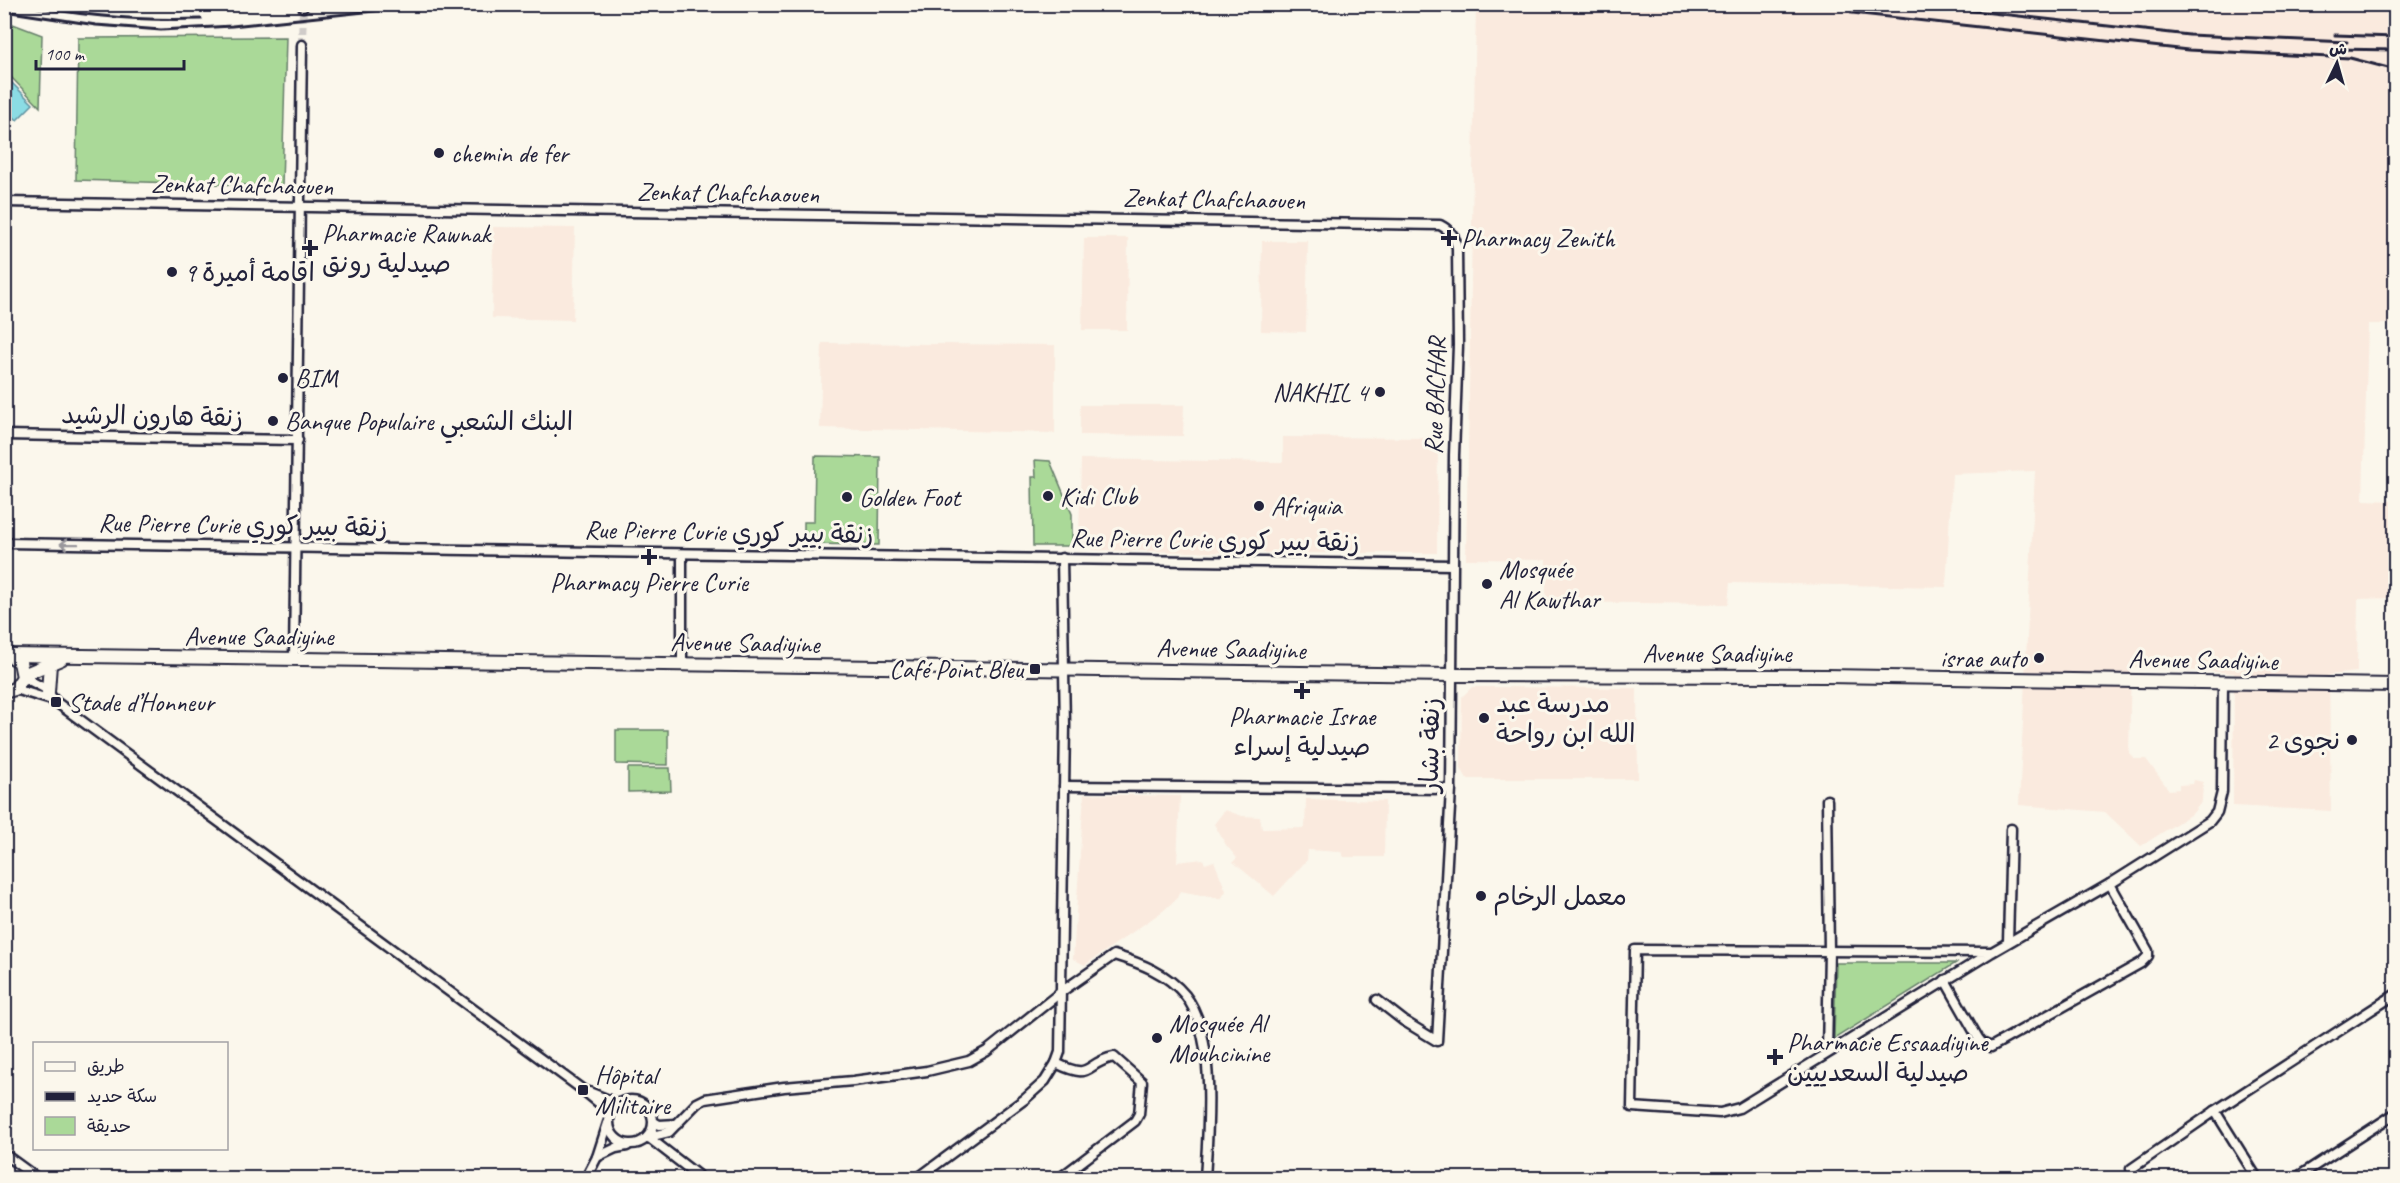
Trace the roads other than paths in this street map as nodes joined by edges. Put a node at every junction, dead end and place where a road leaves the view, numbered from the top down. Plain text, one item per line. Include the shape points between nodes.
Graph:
1 (302, 45) tunnel mouth
2 (4, 202) edge
3 (300, 207) junction
4 (1450, 230) joint
5 (4, 435) edge
6 (298, 440) junction
7 (4, 543) edge
8 (296, 546) junction
9 (682, 554) junction
10 (1062, 558) junction
11 (1452, 565) junction
12 (7, 655) edge
13 (66, 657) junction
14 (294, 658) junction
15 (50, 664) junction
16 (682, 664) junction
17 (1064, 670) junction
18 (1452, 675) junction
19 (23, 676) junction
20 (2223, 683) junction
21 (2396, 685) edge
22 (8, 693) edge
23 (52, 697) junction
24 (1064, 786) junction
25 (1451, 789) junction
26 (1827, 800) dead end
27 (2011, 829) dead end
28 (2110, 884) junction
29 (2008, 942) junction
30 (1829, 951) junction
31 (1992, 952) junction
32 (1946, 980) junction
33 (1061, 992) junction
34 (2396, 994) edge
35 (1377, 1000) dead end
36 (1827, 1053) junction
37 (1056, 1063) junction
38 (583, 1090) junction
39 (619, 1104) junction
40 (2215, 1111) junction
41 (2396, 1113) edge
42 (610, 1116) junction
43 (654, 1122) junction
44 (677, 1124) junction
45 (648, 1137) junction
46 (634, 1144) junction
47 (4, 1154) edge
48 (597, 1157) junction
49 (2131, 1169) dead end
50 (37, 1179) edge
51 (586, 1179) edge
52 (701, 1179) edge
53 (918, 1179) edge
54 (1060, 1179) edge
55 (1205, 1179) edge
56 (2257, 1179) edge
57 (2295, 1179) edge

1 - 3 street
2 - 3 street, Zenkat Chafchaouen
3 - 4 street, Zenkat Chafchaouen via 1094,218 1440,225
3 - 6 street
4 - 11 street, Rue BACHAR via 1457,248 1458,313
5 - 6 street, زنقة هارون الرشيد
6 - 8 street
8 -> 7 street, Rue Pierre Curie زنقة بيير كوري
8 - 9 street, Rue Pierre Curie زنقة بيير كوري
8 - 14 street
9 - 10 street, Rue Pierre Curie زنقة بيير كوري
9 - 16 street
10 - 11 street, Rue Pierre Curie زنقة بيير كوري
10 - 17 street
11 - 18 street, زنقة بشار
12 - 13 main road, Avenue Saadiyine
12 - 19 main road via 20,662
13 - 14 main road, Avenue Saadiyine
13 - 15 main road, Avenue Saadiyine
14 - 16 main road, Avenue Saadiyine
15 - 19 main road, Avenue Saadiyine
15 - 23 main road
16 - 17 main road, Avenue Saadiyine
17 - 18 main road, Avenue Saadiyine
17 - 24 street
18 - 20 main road, Avenue Saadiyine
18 - 25 street, زنقة بشار
19 - 22 main road
19 - 23 street via 38,683
20 - 21 main road, Avenue Saadiyine
20 - 28 street via 2222,792 2217,812 2201,828
22 - 23 street
23 - 38 street
24 - 25 street
24 - 33 street
25 - 35 street, زنقة بشار via 1437,1041
26 - 30 street
27 - 29 street
28 - 29 street
28 - 32 street via 2148,951 2141,963 1991,1047 1978,1038
29 - 31 street
30 - 31 street
30 - 36 street
30 - 36 street via 1635,950 1632,1107 1720,1113 1739,1108
31 - 32 street
32 - 36 street
33 - 37 street via 1060,1052
33 - 44 street via 997,1044 969,1060 927,1071 714,1097 697,1102
33 - 55 street via 1114,955 1153,970 1184,994 1200,1026 1206,1053
34 - 40 street
37 - 53 street via 1045,1082 1025,1099
37 - 54 street via 1077,1072 1114,1057 1142,1082 1135,1121
38 - 39 street
38 - 42 street
39 - 42 street
39 - 43 street via 631,1100 642,1103 651,1111
40 - 49 street
40 - 56 street
41 - 57 street
42 - 46 street via 614,1136 623,1143
42 - 48 street
43 - 44 street
43 - 45 street
44 - 45 street via 669,1132
45 - 46 street
45 - 52 street
46 - 48 street
47 - 50 street
48 - 51 street

